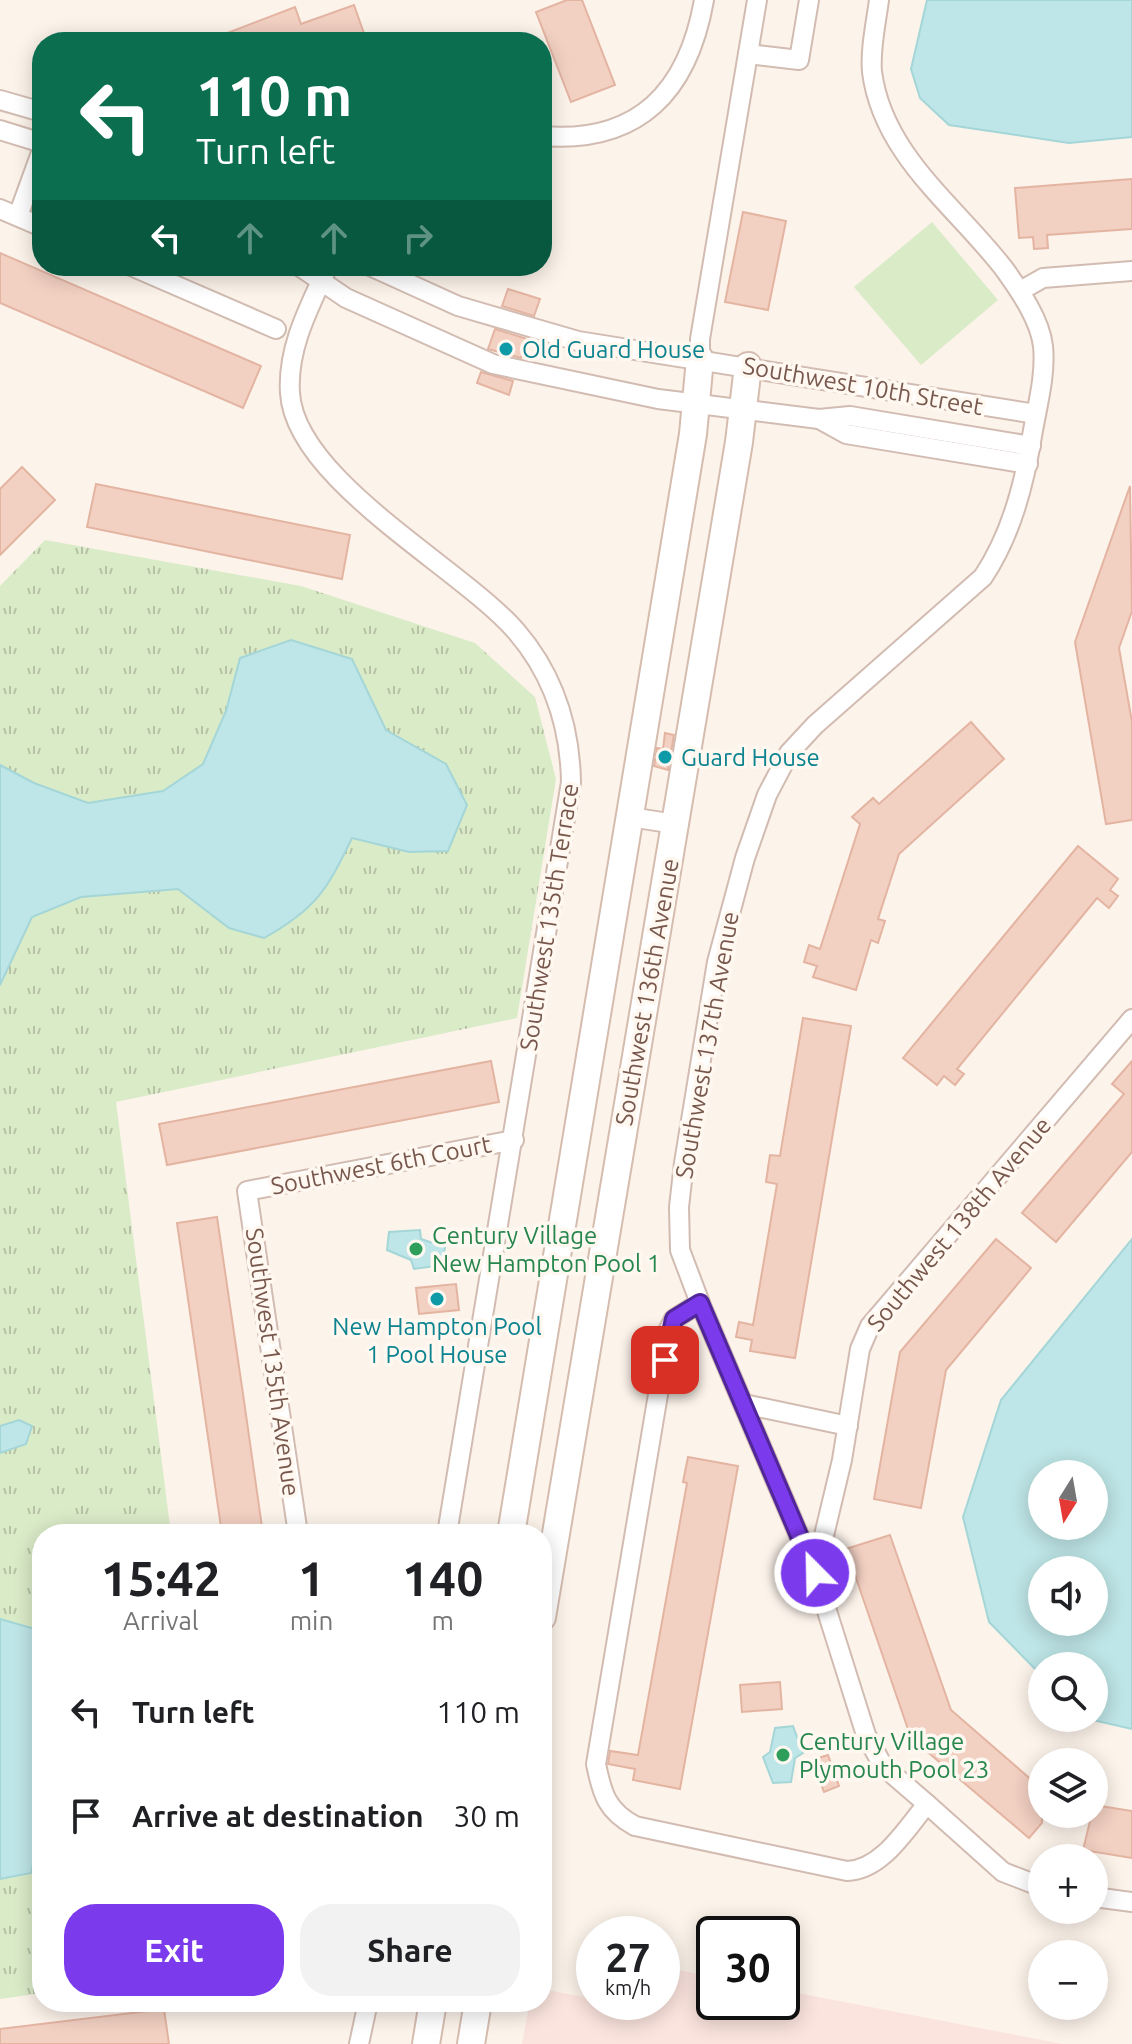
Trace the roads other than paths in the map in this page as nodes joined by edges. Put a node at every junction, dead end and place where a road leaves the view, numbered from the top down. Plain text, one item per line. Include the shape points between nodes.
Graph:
1 (704, 0) edge
2 (757, 0) edge
3 (809, 0) edge
4 (879, 0) edge
5 (748, 54) junction
6 (0, 100) edge
7 (32, 109) edge
8 (0, 130) edge
9 (552, 136) edge
10 (32, 140) edge
11 (32, 169) edge
12 (9, 213) edge
13 (32, 223) edge
14 (1132, 271) edge
15 (154, 276) edge
16 (324, 276) edge
17 (328, 276) edge
18 (392, 276) edge
19 (1020, 291) junction
20 (276, 329) dead end
21 (700, 359) junction
22 (748, 366) junction
23 (697, 403) junction
24 (742, 409) junction
25 (1036, 414) junction
26 (1029, 455) junction
27 (630, 817) junction
28 (675, 824) junction
29 (1132, 1019) edge
30 (514, 1140) junction
31 (247, 1191) joint
32 (700, 1303) junction
33 (744, 1404) junction
34 (848, 1426) junction
35 (297, 1524) edge
36 (449, 1524) edge
37 (513, 1524) edge
38 (552, 1557) edge
39 (815, 1573) junction
40 (927, 1804) junction
41 (1028, 1882) edge
42 (1108, 1899) edge
43 (1132, 1902) edge
44 (366, 2012) edge
45 (431, 2012) edge
46 (476, 2012) edge
47 (359, 2044) edge
48 (426, 2044) edge
49 (471, 2044) edge

1 - 9 street via 688,60 647,111 611,131
2 - 5 street
3 - 5 street via 799,60
4 - 19 street, Southwest 137th Avenue via 872,70 885,119 921,176
5 - 21 street
6 - 7 street
8 - 10 street
11 - 12 street
12 - 13 street
14 - 19 street via 1043,278
15 - 20 street
16 - 30 street, Southwest 135th Terrace via 304,317 292,364 290,395 301,431 338,478 518,633 549,680 566,730 571,782
17 - 23 street, Southwest 10th Street via 346,298 493,364
18 - 21 street, Southwest 10th Street via 458,306 513,323 591,344
19 - 25 street, Southwest 137th Avenue via 1043,344
21 - 22 street, Southwest 10th Street
21 - 23 street, Southwest 136th Avenue
22 - 24 street, Southwest 136th Avenue
22 - 25 street, Southwest 10th Street
23 - 24 street, Southwest 10th Street
23 - 27 street, Southwest 136th Avenue
24 - 26 street, Southwest 10th Street via 819,419 846,434
24 - 28 street, Southwest 136th Avenue
25 - 26 street, Southwest 137th Avenue
26 - 32 street, Southwest 137th Avenue via 1000,551 983,577 815,725 789,753 767,795 717,962 684,1163 680,1250
27 - 28 street
27 - 37 street, Southwest 136th Avenue
28 - 38 street, Southwest 136th Avenue
29 - 34 street, Southwest 138th Avenue via 870,1326 860,1349
30 - 31 street, Southwest 6th Court
30 - 36 street, Southwest 135th Terrace
31 - 35 street, Southwest 135th Avenue
32 - 33 street, Southwest 137th Avenue
32 - 40 street via 674,1319 669,1329 596,1764 606,1805 635,1826 860,1870 882,1856
33 - 34 street
33 - 39 street, Southwest 137th Avenue
34 - 39 street, Southwest 138th Avenue
39 - 40 street via 866,1735 883,1766
40 - 41 street via 1003,1872
42 - 43 street
44 - 47 street
45 - 48 street
46 - 49 street

